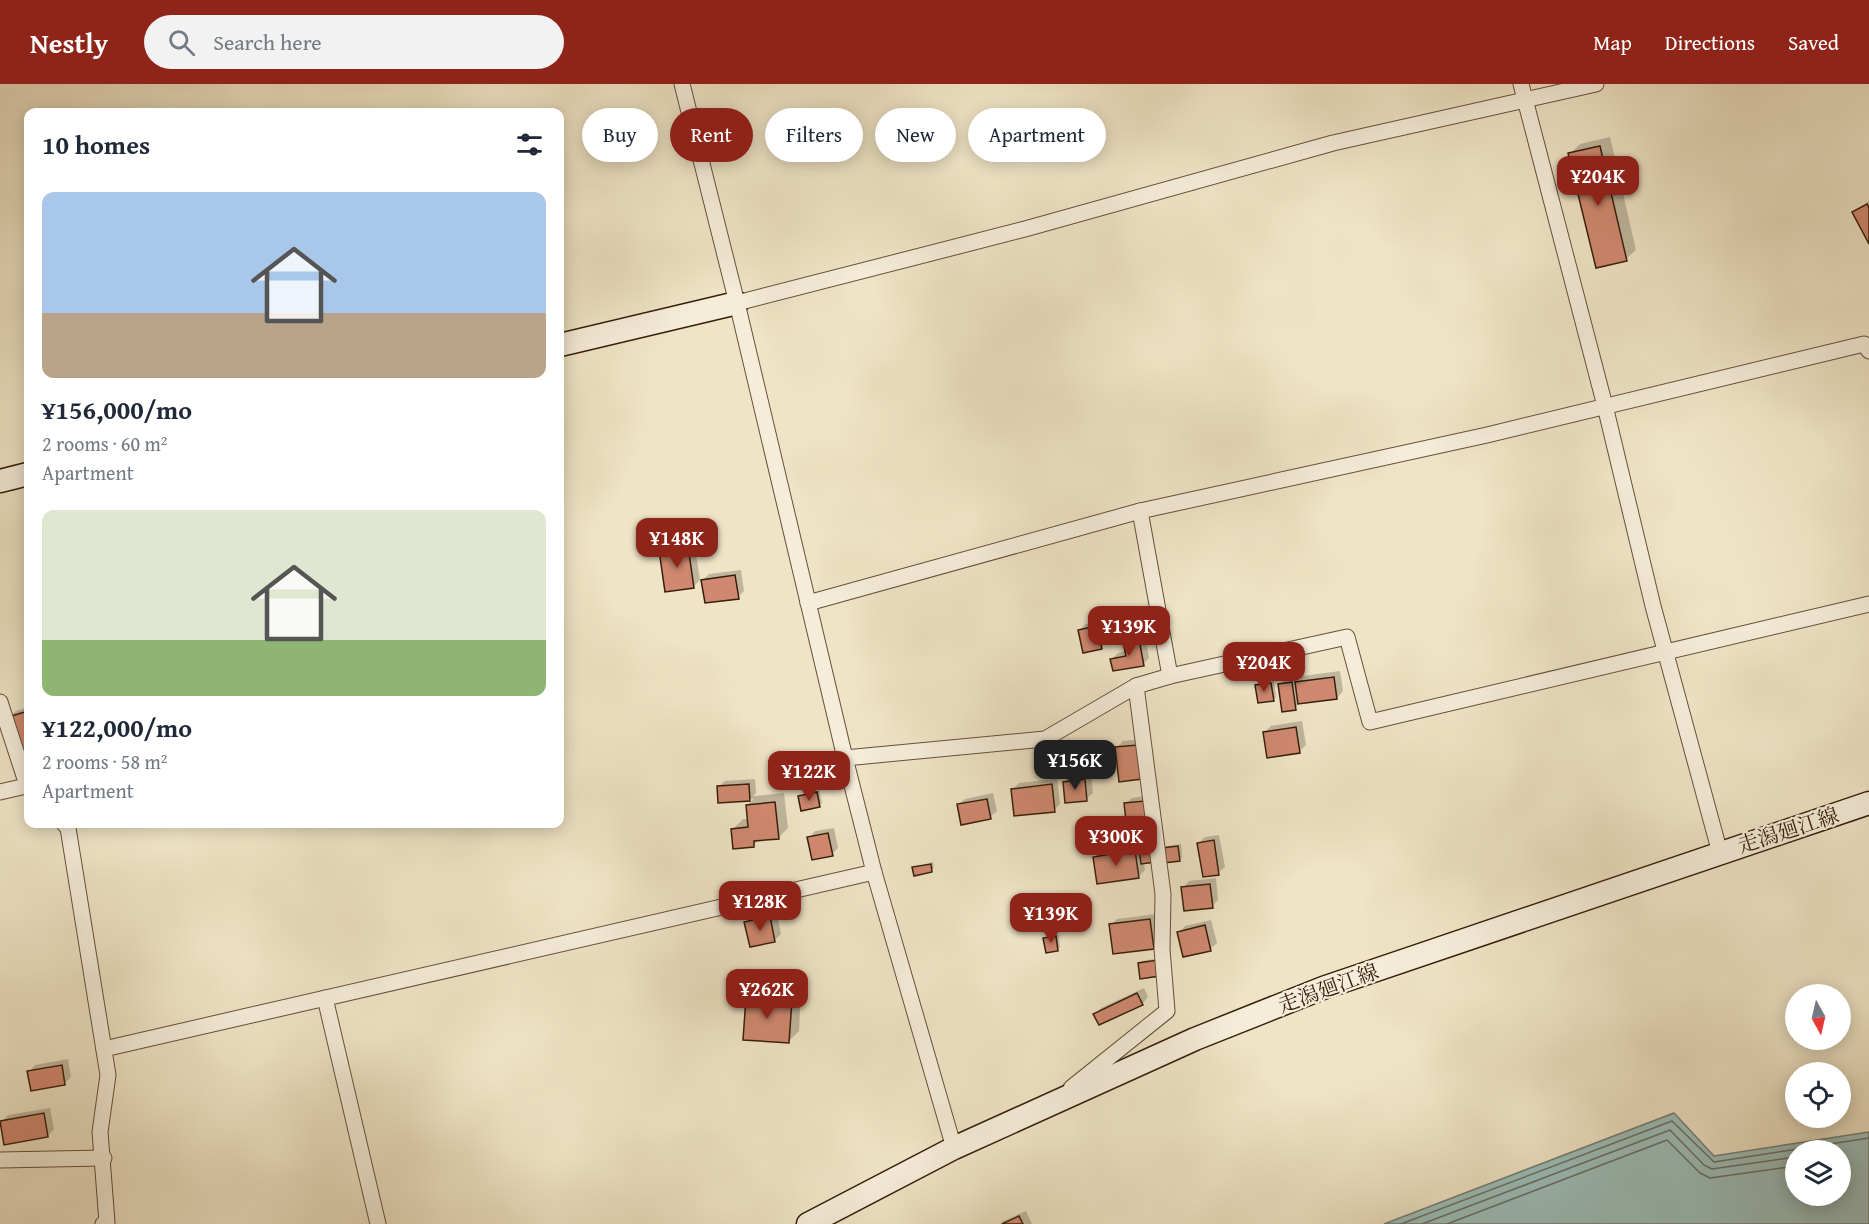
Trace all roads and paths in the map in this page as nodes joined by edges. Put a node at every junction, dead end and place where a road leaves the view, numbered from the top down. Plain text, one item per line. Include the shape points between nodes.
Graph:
1 (682, 84) edge
2 (1521, 84) edge
3 (1596, 84) edge
4 (1525, 99) junction
5 (737, 303) junction
6 (564, 344) edge
7 (1869, 351) edge
8 (1605, 406) junction
9 (24, 475) edge
10 (0, 481) edge
11 (1140, 511) junction
12 (808, 603) junction
13 (1869, 604) edge
14 (1667, 654) junction
15 (1170, 676) junction
16 (1136, 686) junction
17 (0, 702) edge
18 (845, 758) junction
19 (24, 778) edge
20 (24, 788) edge
21 (0, 792) edge
22 (1869, 803) edge
23 (68, 828) edge
24 (1720, 853) junction
25 (874, 872) junction
26 (325, 998) junction
27 (104, 1049) junction
28 (1055, 1101) junction
29 (954, 1148) junction
30 (104, 1158) junction
31 (0, 1160) edge
32 (104, 1224) edge
33 (378, 1224) edge
34 (808, 1224) edge

1 - 5 street
2 - 4 street
3 - 4 street
4 - 5 street via 1333,143 1026,229
4 - 8 street
5 - 6 main road
5 - 12 street
7 - 8 street via 1864,344
8 - 11 street
8 - 14 street
9 - 10 main road
11 - 12 street
11 - 15 street
12 - 18 street
13 - 14 street
14 - 15 street via 1370,722 1347,638
14 - 24 street
15 - 16 street
16 - 18 street via 1045,739
16 - 28 street via 1163,894 1167,1011
17 - 19 street
18 - 25 street
20 - 21 street
22 - 24 main road, 走潟廻江線
23 - 27 street
24 - 28 main road, 走潟廻江線 via 1323,988
25 - 26 street
25 - 29 street
26 - 27 street
26 - 33 street
27 - 30 street via 108,1075 100,1132
28 - 29 main road, 走潟廻江線
29 - 34 main road, 走潟廻江線
30 - 31 street
30 - 32 street

